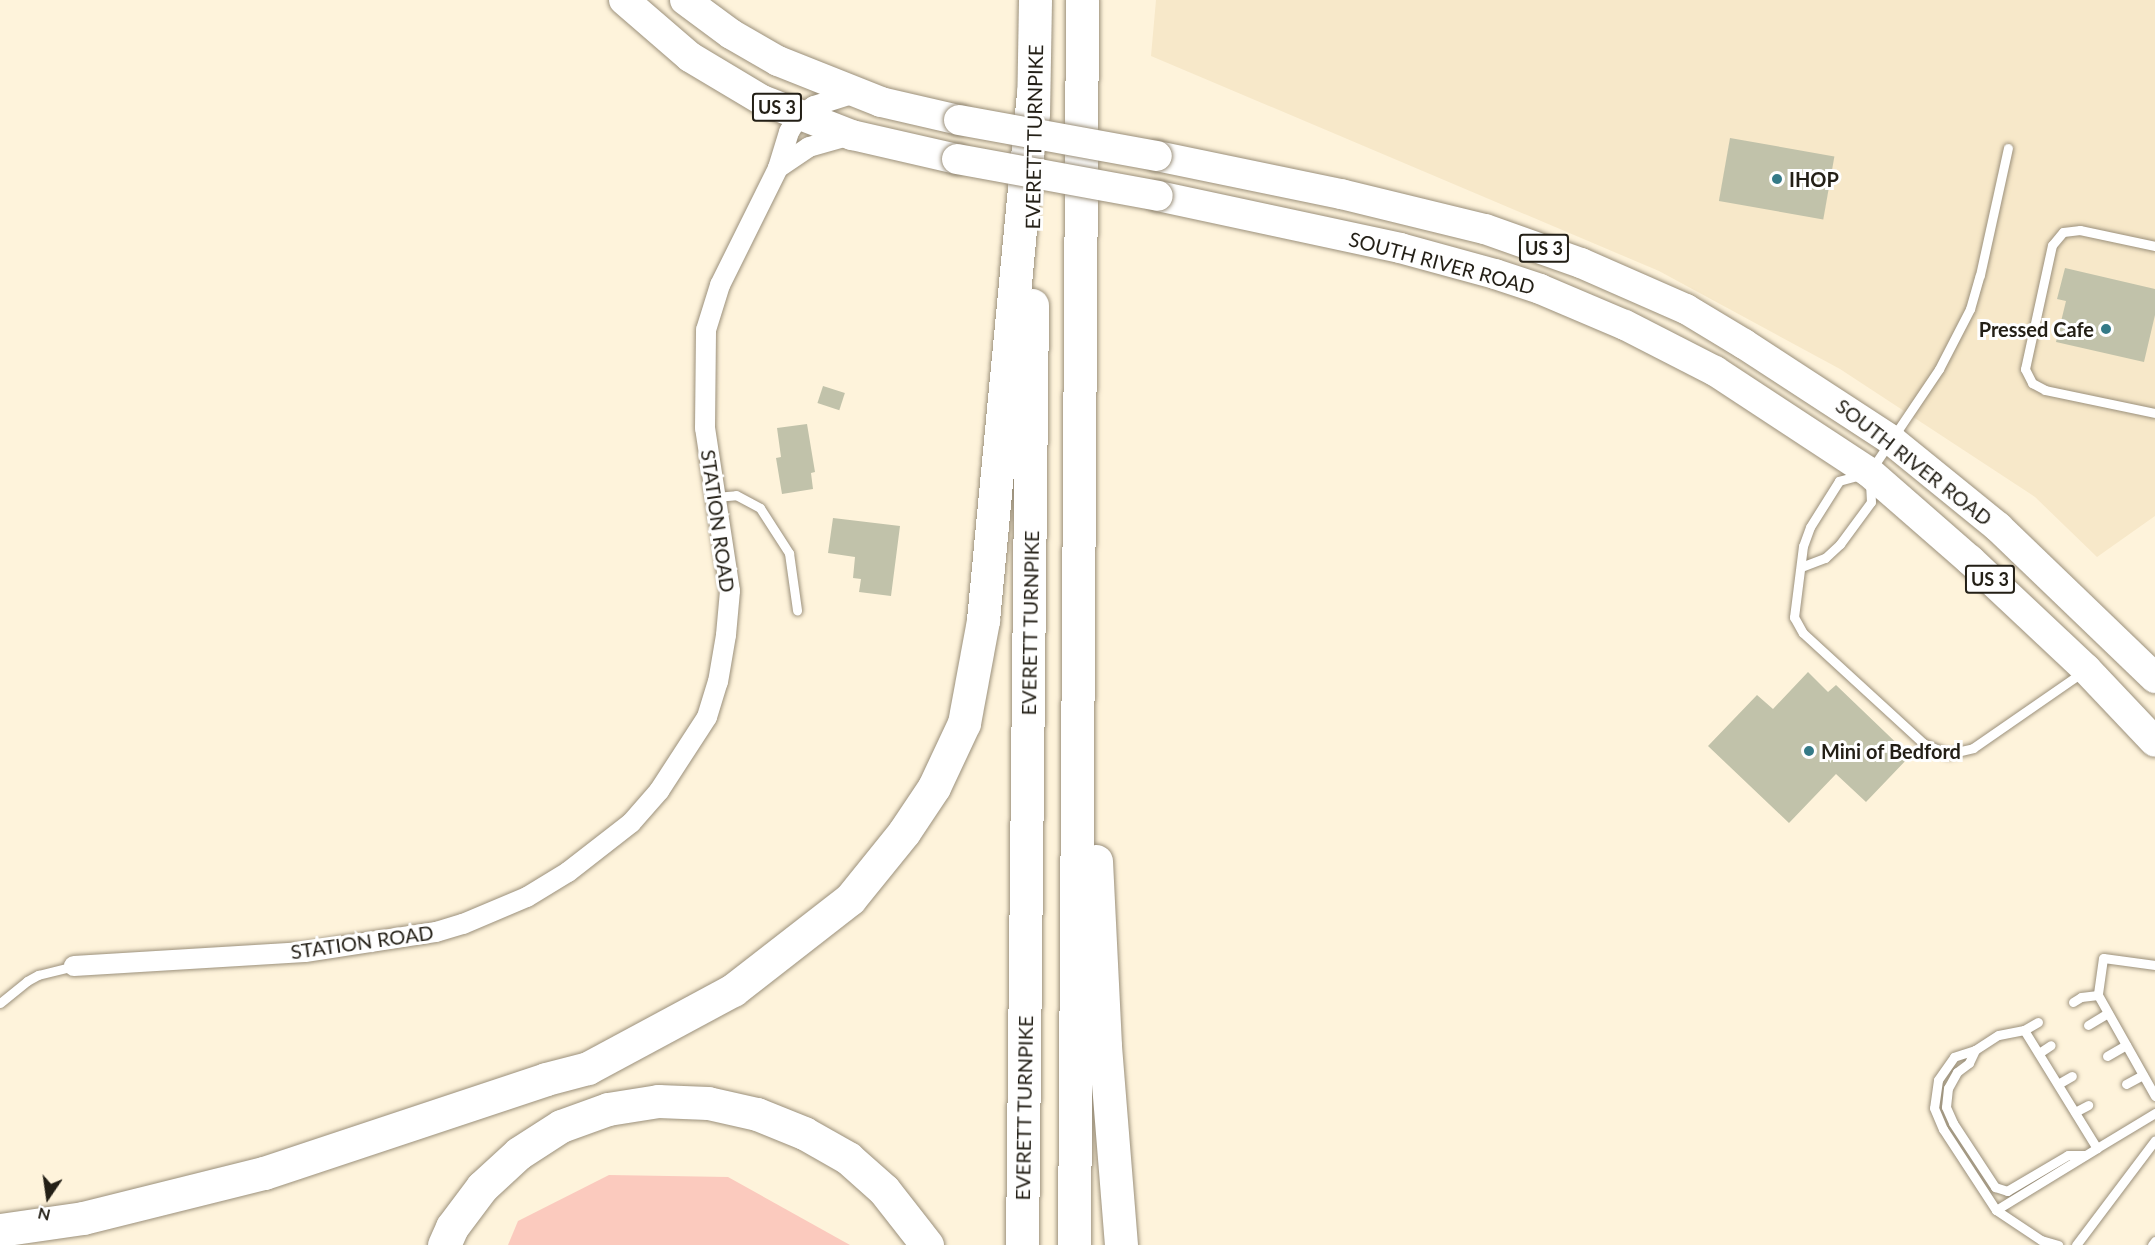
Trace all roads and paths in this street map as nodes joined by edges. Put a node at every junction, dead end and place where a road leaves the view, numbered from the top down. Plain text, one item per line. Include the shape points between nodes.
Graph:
1 (624, 0) edge
2 (686, 0) edge
3 (1035, 0) edge
4 (1082, 0) edge
5 (855, 93) junction
6 (1033, 93) junction
7 (799, 116) junction
8 (852, 135) junction
9 (2008, 148) dead end
10 (778, 168) junction
11 (2155, 246) edge
12 (2155, 413) edge
13 (1891, 440) junction
14 (1869, 472) junction
15 (715, 496) junction
16 (1079, 512) junction
17 (1802, 567) junction
18 (797, 610) dead end
19 (2086, 669) junction
20 (2155, 678) edge
21 (2155, 741) edge
22 (2155, 965) edge
23 (74, 966) joint
24 (2098, 995) junction
25 (2073, 1002) dead end
26 (0, 1003) edge
27 (2108, 1013) junction
28 (2038, 1022) dead end
29 (2088, 1024) dead end
30 (2024, 1030) junction
31 (2051, 1045) dead end
32 (2126, 1045) junction
33 (1975, 1050) junction
34 (2039, 1053) junction
35 (2107, 1056) dead end
36 (2143, 1075) junction
37 (2072, 1076) dead end
38 (2058, 1084) junction
39 (2126, 1084) dead end
40 (2155, 1096) edge
41 (2088, 1105) dead end
42 (2075, 1112) junction
43 (2155, 1113) edge
44 (2155, 1140) edge
45 (2097, 1148) junction
46 (2086, 1155) junction
47 (1996, 1210) junction
48 (0, 1230) edge
49 (2155, 1241) edge
50 (444, 1245) edge
51 (927, 1245) edge
52 (1022, 1245) edge
53 (1074, 1245) edge
54 (1121, 1245) edge
55 (2058, 1245) edge
56 (2076, 1245) edge
57 (2152, 1245) edge

1 - 7 main road, SOUTH RIVER ROAD / US 3 via 698,63 762,100
2 - 5 main road, US 3 via 731,34 778,61
3 - 6 highway, EVERETT TURNPIKE
4 - 16 highway
5 - 7 street via 814,106
5 - 13 main road, SOUTH RIVER ROAD / US 3, bridge via 959,120 1157,156 1485,229 1572,259 1686,309
6 - 48 highway via 983,620 964,723 922,805 850,899 733,990 588,1068 264,1173 83,1218
6 - 52 highway, EVERETT TURNPIKE
7 - 8 main road, SOUTH RIVER ROAD / US 3
7 - 10 street, STATION ROAD via 789,132
8 - 10 street via 808,147
8 - 14 main road, SOUTH RIVER ROAD / US 3, bridge via 1400,248 1540,289 1625,325 1715,372
9 - 13 lane via 1970,309 1939,369
10 - 15 street, STATION ROAD via 720,285 706,330 705,428
11 - 12 lane via 2080,230 2063,232 2052,245 2025,369 2032,383 2045,390
13 - 14 lane
13 - 20 main road, SOUTH RIVER ROAD / US 3 via 1998,527
14 - 17 lane via 1839,481 1810,527 1803,546
14 - 17 lane via 1871,502 1826,558
14 - 19 main road, SOUTH RIVER ROAD / US 3
15 - 18 lane via 736,495 760,508 789,553
15 - 23 street, STATION ROAD via 730,591 718,682 707,717 659,790 631,823 601,848 526,897 463,924 412,938 305,952
16 - 53 highway
16 - 54 highway via 1105,1046
17 - 19 lane via 1794,617 1803,633 1923,743 1948,754 1973,748
19 - 21 main road, SOUTH RIVER ROAD / US 3
22 - 24 lane via 2103,958
23 - 26 lane via 38,975
24 - 25 lane
24 - 27 lane
27 - 29 lane
27 - 32 lane
28 - 30 lane
30 - 33 lane via 1998,1035
30 - 34 lane
31 - 34 lane
32 - 35 lane
32 - 36 lane
33 - 46 lane via 1969,1064 1957,1072 1948,1088 1946,1107 1995,1187 2007,1191 2068,1155
33 - 47 lane via 1954,1057 1938,1080 1934,1108 1943,1129
34 - 38 lane
36 - 39 lane
36 - 40 lane
37 - 38 lane
38 - 42 lane
41 - 42 lane
42 - 45 lane
43 - 45 lane
44 - 56 lane
45 - 46 lane
46 - 47 lane
47 - 55 lane via 2041,1240
49 - 57 lane
50 - 51 highway via 452,1227 482,1187 532,1143 561,1126 608,1109 658,1101 708,1103 757,1114 804,1133 848,1158 884,1190

